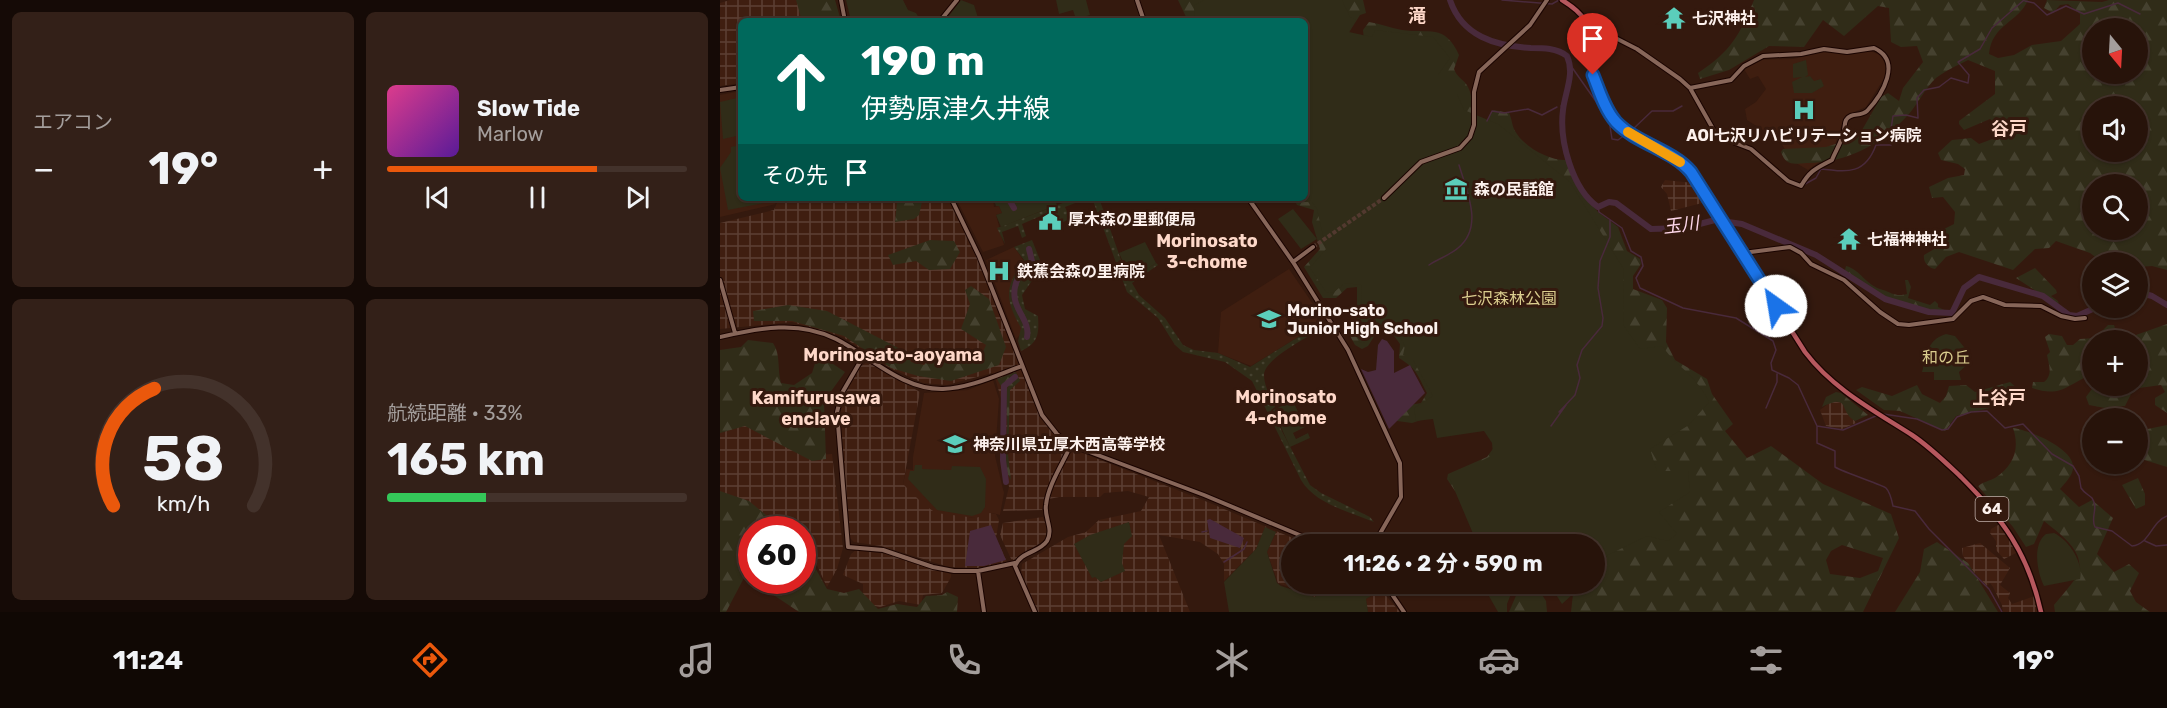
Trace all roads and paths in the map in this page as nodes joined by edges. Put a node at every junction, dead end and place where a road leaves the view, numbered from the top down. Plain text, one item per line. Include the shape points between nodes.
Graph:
1 (842, 0) edge
2 (957, 0) edge
3 (1137, 0) edge
4 (1547, 0) edge
5 (1563, 0) edge
6 (845, 18) edge
7 (942, 18) edge
8 (1143, 18) edge
9 (1588, 24) junction
10 (738, 87) edge
11 (1690, 88) junction
12 (720, 90) edge
13 (1384, 198) tunnel mouth
14 (952, 201) edge
15 (1250, 201) edge
16 (1313, 247) tunnel mouth
17 (1743, 253) junction
18 (1293, 262) junction
19 (720, 280) edge
20 (2082, 318) edge
21 (735, 333) junction
22 (720, 337) edge
23 (864, 355) junction
24 (1022, 366) junction
25 (1071, 445) junction
26 (1297, 534) edge
27 (1380, 534) edge
28 (1013, 564) junction
29 (978, 571) junction
30 (1392, 594) edge
31 (984, 612) edge
32 (1035, 612) edge
33 (1404, 612) edge
34 (2041, 612) edge

1 - 6 street
2 - 7 street
3 - 8 street
4 - 13 street via 1530,25 1482,66 1477,76 1470,137 1460,148 1421,162
5 - 9 main road
9 - 11 street via 1637,49
9 - 17 main road, 64 via 1593,75 1613,118 1684,165
10 - 12 street
11 - 11 street via 1731,80 1757,58 1824,49 1847,52 1874,48 1884,55 1890,68 1867,110 1846,120 1832,160 1817,166 1801,186 1788,181 1751,149 1717,136
14 - 24 street via 979,256
15 - 18 street
16 - 18 street
17 - 20 street via 1790,247 1811,264 1850,284 1898,324 1953,319 1971,301 1983,297 2003,305 2041,306 2061,316
17 - 34 main road, 64 via 1814,364 1838,387 1936,454 2003,521 2028,567
18 - 27 street via 1348,350 1400,463 1401,497
19 - 21 street
21 - 22 street
21 - 23 street via 778,326 801,328 836,338
23 - 24 street via 903,379 932,388 960,387
23 - 29 street via 837,412 848,547 883,550 948,570
24 - 25 street via 1042,415
25 - 26 street
25 - 28 street via 1046,501 1048,538 1043,546
28 - 29 street
28 - 32 street
29 - 31 street
30 - 33 street

